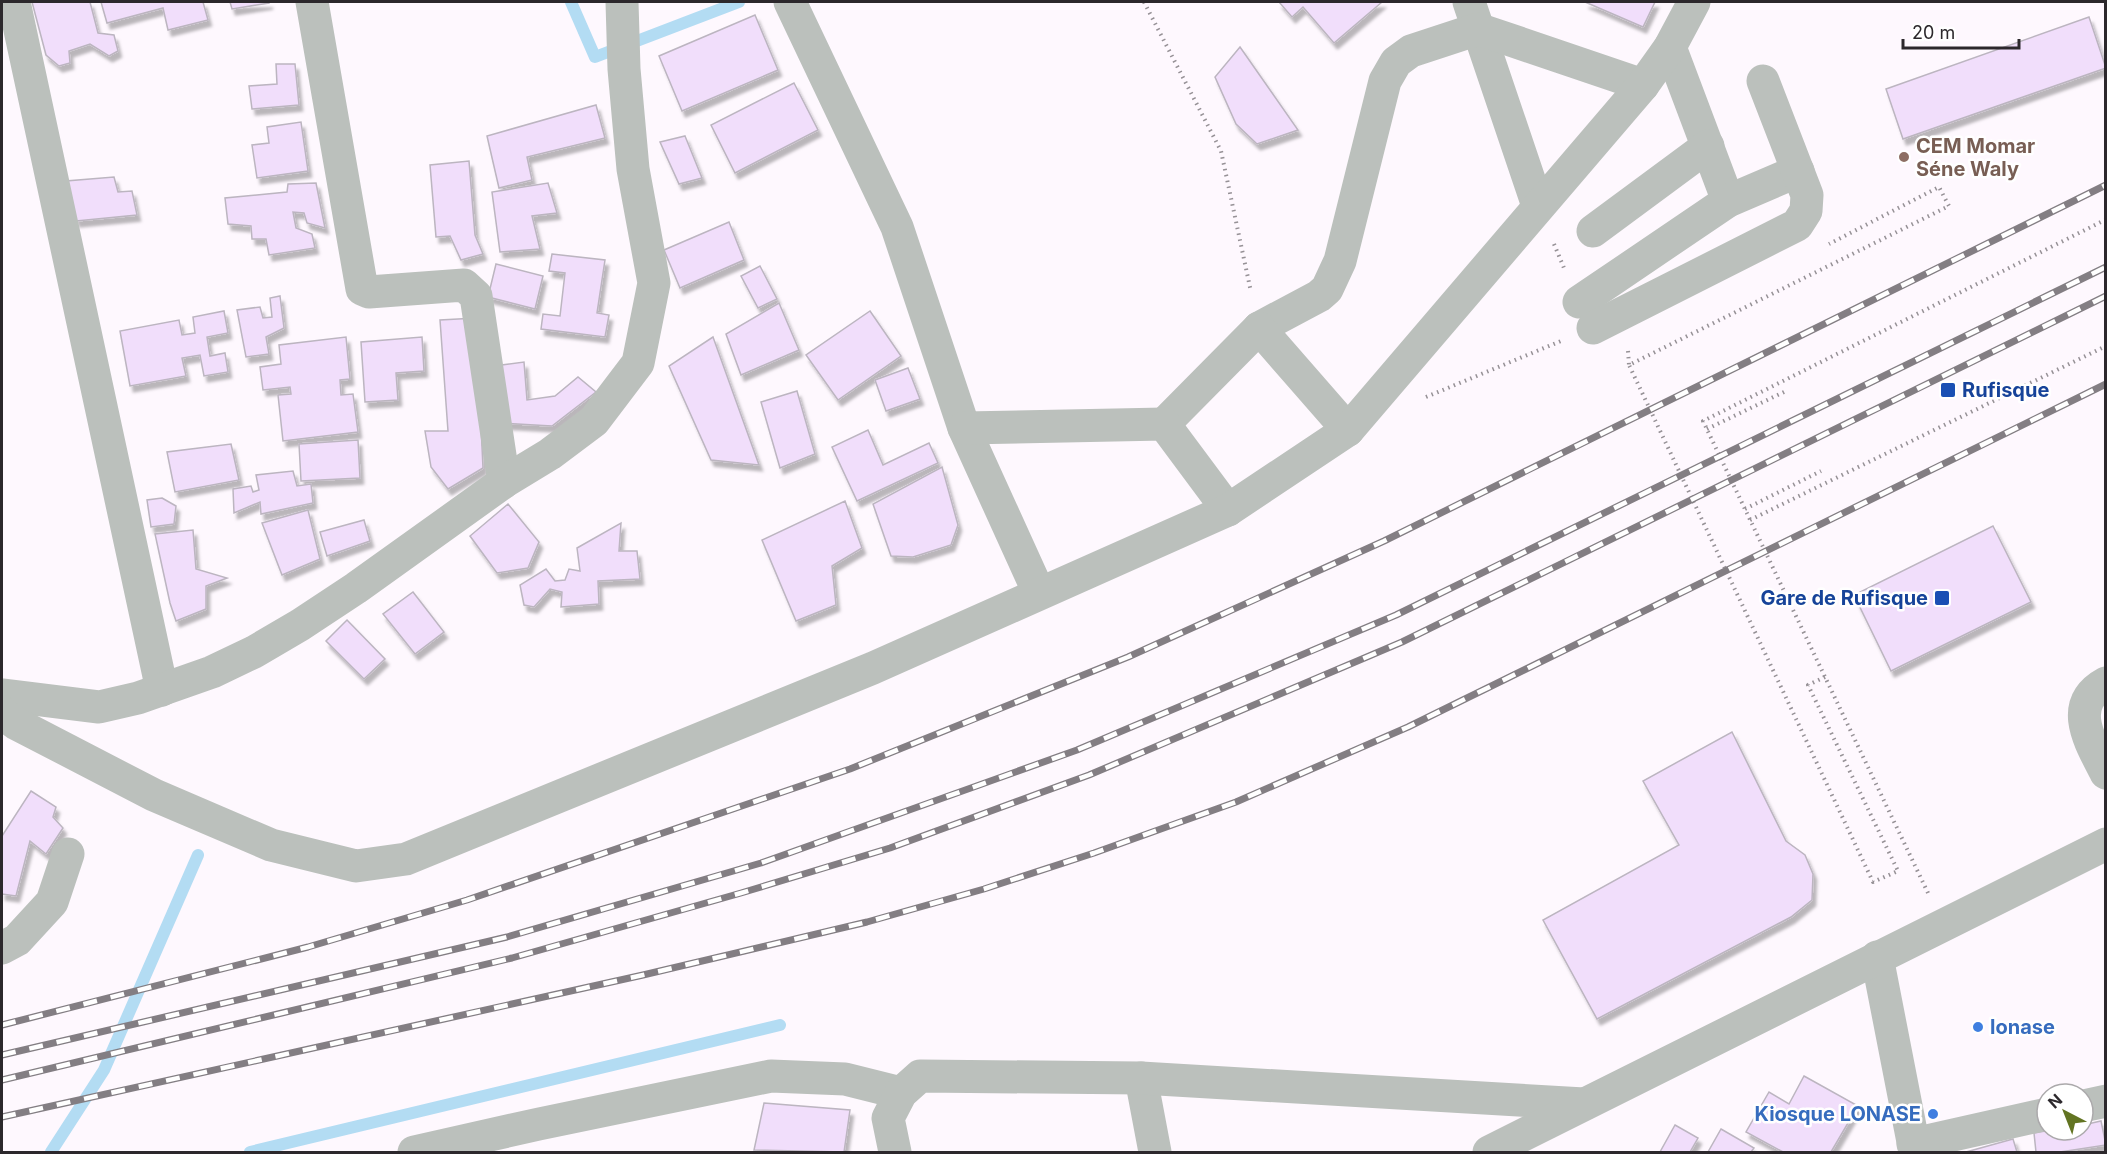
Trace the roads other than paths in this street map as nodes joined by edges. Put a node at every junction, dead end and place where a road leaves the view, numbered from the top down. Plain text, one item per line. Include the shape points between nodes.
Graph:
1 (14, 2) edge
2 (312, 2) edge
3 (622, 2) edge
4 (790, 2) edge
5 (1694, 2) edge
6 (1473, 15) edge
7 (1670, 47) junction
8 (1763, 81) dead end
9 (1642, 85) junction
10 (1708, 146) junction
11 (1798, 171) junction
12 (1538, 206) junction
13 (1716, 209) junction
14 (1593, 231) dead end
15 (1726, 261) junction
16 (1626, 270) junction
17 (1644, 302) junction
18 (1259, 328) junction
19 (1164, 424) junction
20 (964, 428) junction
21 (1348, 430) junction
22 (504, 482) junction
23 (1228, 510) junction
24 (1039, 593) junction
25 (2106, 683) edge
26 (162, 690) junction
27 (5, 714) edge
28 (2106, 773) edge
29 (2106, 844) edge
30 (68, 854) dead end
31 (2, 948) edge
32 (1877, 957) junction
33 (1141, 1078) junction
34 (901, 1093) junction
35 (1584, 1104) junction
36 (2035, 1117) edge
37 (1914, 1148) edge
38 (414, 1152) edge
39 (895, 1152) edge
40 (1155, 1152) edge
41 (1489, 1152) edge

1 - 26 street
2 - 22 street via 362,289 369,292 464,285 476,296
3 - 22 street via 633,169 654,283 638,363 594,421
4 - 20 street via 897,227
5 - 7 street
6 - 9 street
6 - 12 street
6 - 18 street via 1396,62 1385,81 1340,261 1327,289
7 - 9 street
7 - 10 street
8 - 11 street
9 - 12 street
10 - 13 street
10 - 14 street
11 - 13 street
11 - 15 street via 1807,195 1806,211 1797,225
12 - 21 street
13 - 15 street
13 - 16 street
15 - 17 street
16 - 17 street
16 - 17 street via 1586,315
18 - 19 street
18 - 21 street
19 - 20 street
19 - 23 street
20 - 24 street
21 - 23 street
22 - 26 street via 300,626 212,672
23 - 24 street
24 - 27 street via 873,668 406,859 356,866 272,845 154,795
25 - 28 street via 2094,689 2084,708 2085,729
26 - 27 street via 99,707
29 - 32 street
30 - 31 street via 52,902 17,940
32 - 35 street
32 - 37 street
33 - 34 street via 920,1076
33 - 35 street
33 - 40 street
34 - 38 street via 844,1078 771,1076
34 - 39 street via 888,1118
35 - 41 street
36 - 37 street

